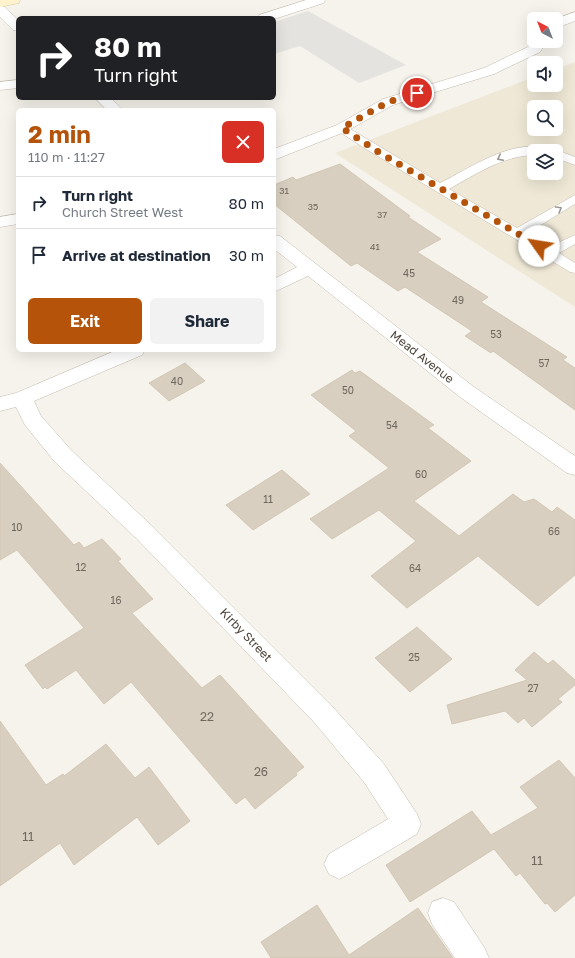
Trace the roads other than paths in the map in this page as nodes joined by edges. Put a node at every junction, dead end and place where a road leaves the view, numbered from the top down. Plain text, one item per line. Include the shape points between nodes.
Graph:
1 (14, 0) edge
2 (319, 0) edge
3 (0, 4) edge
4 (0, 10) edge
5 (270, 16) edge
6 (575, 16) edge
7 (563, 21) edge
8 (16, 25) edge
9 (536, 48) edge
10 (16, 84) edge
11 (0, 86) edge
12 (104, 100) edge
13 (114, 108) edge
14 (342, 128) junction
15 (527, 150) edge
16 (276, 154) edge
17 (563, 157) edge
18 (575, 162) edge
19 (441, 188) junction
20 (575, 199) edge
21 (16, 219) edge
22 (0, 222) edge
23 (518, 233) junction
24 (575, 239) edge
25 (276, 242) edge
26 (549, 253) junction
27 (309, 268) junction
28 (575, 269) edge
29 (276, 285) edge
30 (130, 352) edge
31 (11, 401) edge
32 (575, 467) edge
33 (339, 864) dead end
34 (444, 913) dead end
35 (473, 958) edge

1 - 3 main road
2 - 5 street
4 - 8 street
6 - 7 street
9 - 14 street via 489,71 388,102
10 - 11 street
12 - 13 street
14 - 16 street
14 - 19 lane
15 -> 19 lane via 507,154
17 - 18 lane
19 - 23 lane
23 -> 20 lane
21 - 22 street
23 - 26 lane
24 - 26 lane
25 - 27 street, Mead Avenue
26 - 28 lane
27 - 29 street
27 - 32 street, Mead Avenue via 467,392
30 - 31 street
31 - 33 street, Kirby Street via 322,713 374,773 407,824
34 - 35 street

